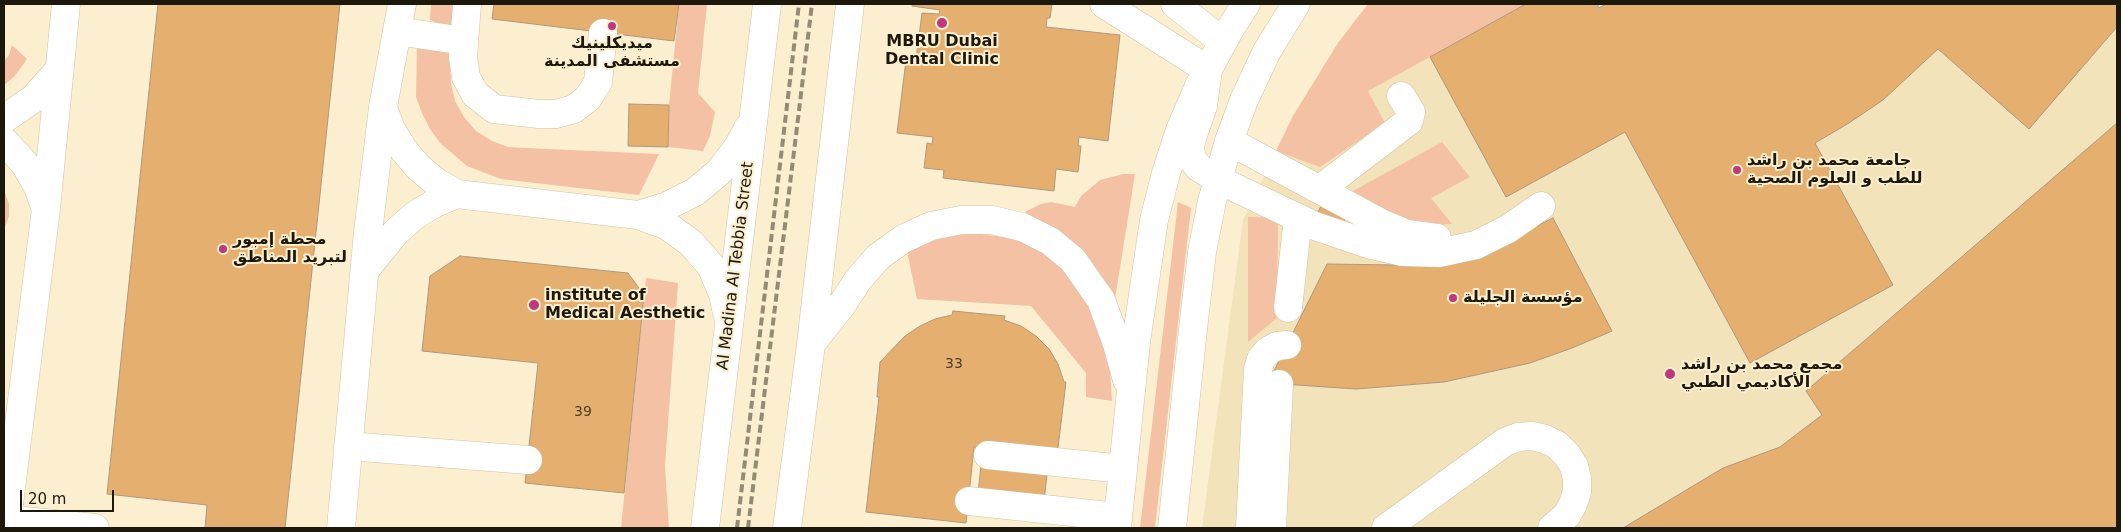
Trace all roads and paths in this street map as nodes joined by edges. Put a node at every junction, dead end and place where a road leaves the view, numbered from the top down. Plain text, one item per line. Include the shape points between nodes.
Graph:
1 (66, 4) edge
2 (402, 4) edge
3 (467, 4) edge
4 (767, 4) edge
5 (850, 4) edge
6 (1104, 4) edge
7 (1175, 4) edge
8 (1246, 4) edge
9 (1296, 4) edge
10 (397, 31) junction
11 (603, 33) dead end
12 (464, 41) junction
13 (1223, 42) junction
14 (59, 70) junction
15 (1208, 70) junction
16 (1401, 96) dead end
17 (383, 107) junction
18 (4, 119) edge
19 (752, 120) junction
20 (4, 141) edge
21 (1229, 141) junction
22 (1217, 179) junction
23 (1320, 189) junction
24 (457, 194) junction
25 (46, 209) junction
26 (638, 215) junction
27 (1298, 218) junction
28 (365, 270) junction
29 (1288, 308) dead end
30 (729, 325) junction
31 (811, 344) junction
32 (1287, 345) dead end
33 (1279, 384) dead end
34 (1131, 394) junction
35 (347, 455) junction
36 (988, 455) dead end
37 (527, 468) dead end
38 (1123, 469) junction
39 (6, 522) edge
40 (1118, 522) edge
41 (95, 528) edge
42 (341, 528) edge
43 (705, 528) edge
44 (787, 528) edge
45 (1089, 528) edge
46 (1172, 528) edge
47 (1250, 528) edge
48 (1272, 528) edge
49 (1386, 528) edge
50 (1552, 528) edge

1 - 14 street
2 - 10 street
3 - 12 street
4 - 19 street, Al Madina Al Tebbia Street
5 - 31 street
6 - 15 street
7 - 13 street
8 - 13 street
9 - 21 street via 1267,51
10 - 12 street
10 - 17 street
11 - 12 street via 598,82 588,98 574,110 556,114 494,110 486,104 475,94 466,76
13 - 15 street
14 - 18 street via 33,99
14 - 25 street
15 - 22 street via 1203,106 1190,151 1198,167
15 - 34 street via 1180,130 1154,220
16 - 23 street via 1411,112 1410,121
17 - 24 street via 391,128 413,161 436,182
17 - 28 street
19 - 26 street via 738,148 713,177 694,192
19 - 30 street, Al Madina Al Tebbia Street
20 - 25 street via 25,164
21 - 22 street
21 - 23 street
22 - 27 street
22 - 46 street via 1202,252
23 - 27 street via 1382,224 1407,234 1437,238 1468,233 1537,201 1508,229 1476,244 1439,253 1403,252 1368,244
24 - 26 street
24 - 28 street via 414,216 396,232
25 - 39 street
26 - 30 street via 666,225 701,254 724,294
27 - 29 street
28 - 35 street
30 - 43 street, Al Madina Al Tebbia Street
31 - 34 street via 858,280 878,257 902,239 931,226 961,220 992,220 1022,227 1050,241 1074,260 1101,300
31 - 44 street
32 - 47 street via 1268,351 1258,369
33 - 48 street
34 - 38 street
35 - 37 street
35 - 42 street
36 - 38 street
38 - 40 street
39 - 41 street
40 - 45 street via 968,508
49 - 50 street via 1505,442 1532,436 1557,445 1574,466 1577,479 1573,504

